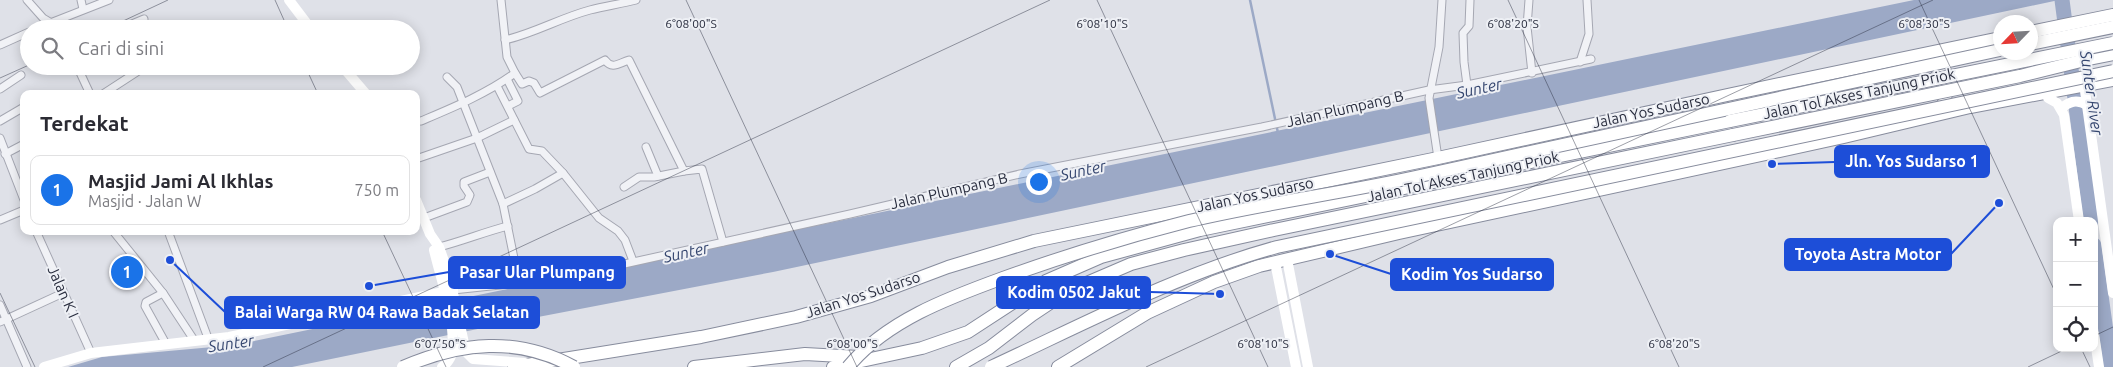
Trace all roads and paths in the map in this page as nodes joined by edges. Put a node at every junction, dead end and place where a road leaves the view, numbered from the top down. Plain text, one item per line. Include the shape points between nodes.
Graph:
1 (27, 0) edge
2 (81, 0) edge
3 (109, 0) edge
4 (288, 0) edge
5 (501, 0) edge
6 (636, 0) edge
7 (1442, 0) edge
8 (1470, 0) edge
9 (1529, 0) edge
10 (1587, 0) edge
11 (83, 9) junction
12 (2113, 15) edge
13 (46, 20) edge
14 (55, 20) edge
15 (304, 20) edge
16 (2113, 27) edge
17 (2038, 30) edge
18 (20, 36) edge
19 (505, 40) junction
20 (1993, 40) edge
21 (2038, 42) edge
22 (2113, 43) edge
23 (0, 45) edge
24 (1993, 46) edge
25 (1993, 52) edge
26 (2113, 54) edge
27 (1906, 57) junction
28 (1591, 60) dead end
29 (1580, 62) junction
30 (2113, 71) edge
31 (515, 73) junction
32 (1532, 73) junction
33 (81, 75) edge
34 (132, 75) edge
35 (350, 75) edge
36 (21, 76) dead end
37 (447, 77) dead end
38 (507, 79) junction
39 (2113, 80) edge
40 (1467, 85) junction
41 (497, 86) junction
42 (0, 89) edge
43 (88, 90) edge
44 (109, 90) edge
45 (363, 90) edge
46 (1429, 90) junction
47 (2078, 94) junction
48 (2048, 98) junction
49 (2016, 99) junction
50 (464, 104) junction
51 (508, 106) junction
52 (20, 109) edge
53 (2061, 109) junction
54 (1958, 111) junction
55 (1929, 117) junction
56 (514, 120) junction
57 (0, 121) edge
58 (421, 121) dead end
59 (0, 138) edge
60 (477, 138) junction
61 (20, 146) edge
62 (646, 147) dead end
63 (5, 154) junction
64 (420, 158) edge
65 (1438, 158) junction
66 (684, 171) junction
67 (490, 172) junction
68 (563, 173) junction
69 (658, 176) junction
70 (624, 188) dead end
71 (20, 190) edge
72 (503, 204) junction
73 (420, 209) edge
74 (20, 212) edge
75 (2078, 217) edge
76 (424, 218) junction
77 (0, 220) edge
78 (508, 226) junction
79 (38, 235) edge
80 (116, 235) edge
81 (169, 235) edge
82 (723, 242) junction
83 (437, 245) junction
84 (633, 261) junction
85 (1281, 261) junction
86 (519, 283) junction
87 (63, 293) junction
88 (162, 293) junction
89 (449, 293) junction
90 (2113, 293) edge
91 (0, 305) edge
92 (3, 321) edge
93 (1302, 335) junction
94 (208, 338) junction
95 (1290, 338) junction
96 (194, 340) junction
97 (166, 344) junction
98 (2097, 352) edge
99 (91, 353) junction
100 (876, 358) junction
101 (532, 364) junction
102 (27, 367) edge
103 (44, 367) edge
104 (403, 367) edge
105 (442, 367) edge
106 (514, 367) edge
107 (574, 367) edge
108 (694, 367) edge
109 (833, 367) edge
110 (848, 367) edge
111 (956, 367) edge
112 (991, 367) edge
113 (1058, 367) edge
114 (1296, 367) edge
115 (1308, 367) edge
116 (2099, 367) edge

1 - 13 street
2 - 11 street
3 - 11 street
4 - 15 main road
5 - 19 street
6 - 19 street via 591,10
7 - 46 street via 1439,47
8 - 40 street via 1469,26 1463,33
9 - 32 street via 1527,27
10 - 29 street via 1589,34
11 - 14 street
12 - 17 highway
16 - 21 highway
18 - 23 street
19 - 31 street via 507,58
20 - 27 highway, Jalan Yos Sudarso
22 - 100 highway, Jalan Tol Akses Tanjung Priok, bridge via 1200,230 1101,257 1046,281 968,332 922,348
24 - 49 highway via 1986,59 1987,78 1997,94
25 - 110 highway, bridge via 1415,177 1198,219 1121,239 1059,258 939,303 900,323 866,348
26 - 111 highway, Jalan Tol Akses Tanjung Priok, bridge via 1274,230 1130,264 1068,291 990,348
27 - 55 highway via 1929,62 1944,82 1946,94 1942,107
27 - 65 highway, Jalan Yos Sudarso
28 - 29 street, Jalan Plumpang B
29 - 32 street, Jalan Plumpang B
30 - 112 highway, bridge via 1277,246 1180,280
31 - 38 street
31 - 66 street via 522,84 534,83 540,93 605,60 613,66 629,60
32 - 40 street, Jalan Plumpang B
33 - 43 street
34 - 44 street
35 - 45 main road
36 - 42 street
37 - 50 street
38 - 41 street
38 - 51 street via 518,101
39 - 47 highway
40 - 46 street, Jalan Plumpang B
41 - 50 street
41 - 51 street
46 - 65 street
46 - 82 street, Jalan Plumpang B via 1262,127 1020,174
47 - 48 highway
47 - 49 highway
47 - 53 main road
47 - 90 main road
48 - 53 main road
48 - 54 highway
49 - 54 highway
50 - 58 street
50 - 60 street
51 - 56 street
52 - 57 street
53 - 75 main road
54 - 55 highway
55 - 85 highway
56 - 60 street
56 - 68 street via 529,149 542,151
59 - 63 street
60 - 64 street
60 - 67 street
61 - 63 street
62 - 69 street
63 - 71 street
65 - 101 highway, Jalan Yos Sudarso via 1034,242 948,267 871,296 796,317 701,337
66 - 69 street
66 - 82 street via 702,168
67 - 72 street
67 - 76 street via 464,182 470,195 467,202
68 - 72 street
68 - 84 street via 599,218 618,231
69 - 70 street via 639,177
72 - 78 street
73 - 76 main road
74 - 77 street
76 - 83 main road
78 - 83 street via 481,232 463,241
78 - 86 street
79 - 87 street, Jalan K I
80 - 88 street
81 - 94 street
82 - 84 street, Jalan Plumpang B
83 - 89 main road via 434,247
84 - 86 street, Jalan Plumpang B via 579,274
85 - 93 main road
85 - 95 main road
85 - 113 highway via 1214,282 1171,302
86 - 89 street, Jalan Plumpang B
87 - 92 street
87 - 99 street, Jalan K I
88 - 96 street
88 - 97 street via 146,302 145,306
89 - 94 main road via 229,337
89 - 101 main road via 466,352 473,359
89 - 105 main road via 452,352
91 - 92 street
92 - 102 street
93 - 95 main road
93 - 115 main road
94 - 96 main road
95 - 114 main road
96 - 97 main road
97 - 99 main road
98 - 116 main road
99 - 103 main road
100 - 108 highway via 805,354
100 - 109 highway, Jalan Tol Akses Tanjung Priok
101 - 106 highway, Jalan Yos Sudarso
104 - 107 highway, bridge via 476,345 505,345 536,351

